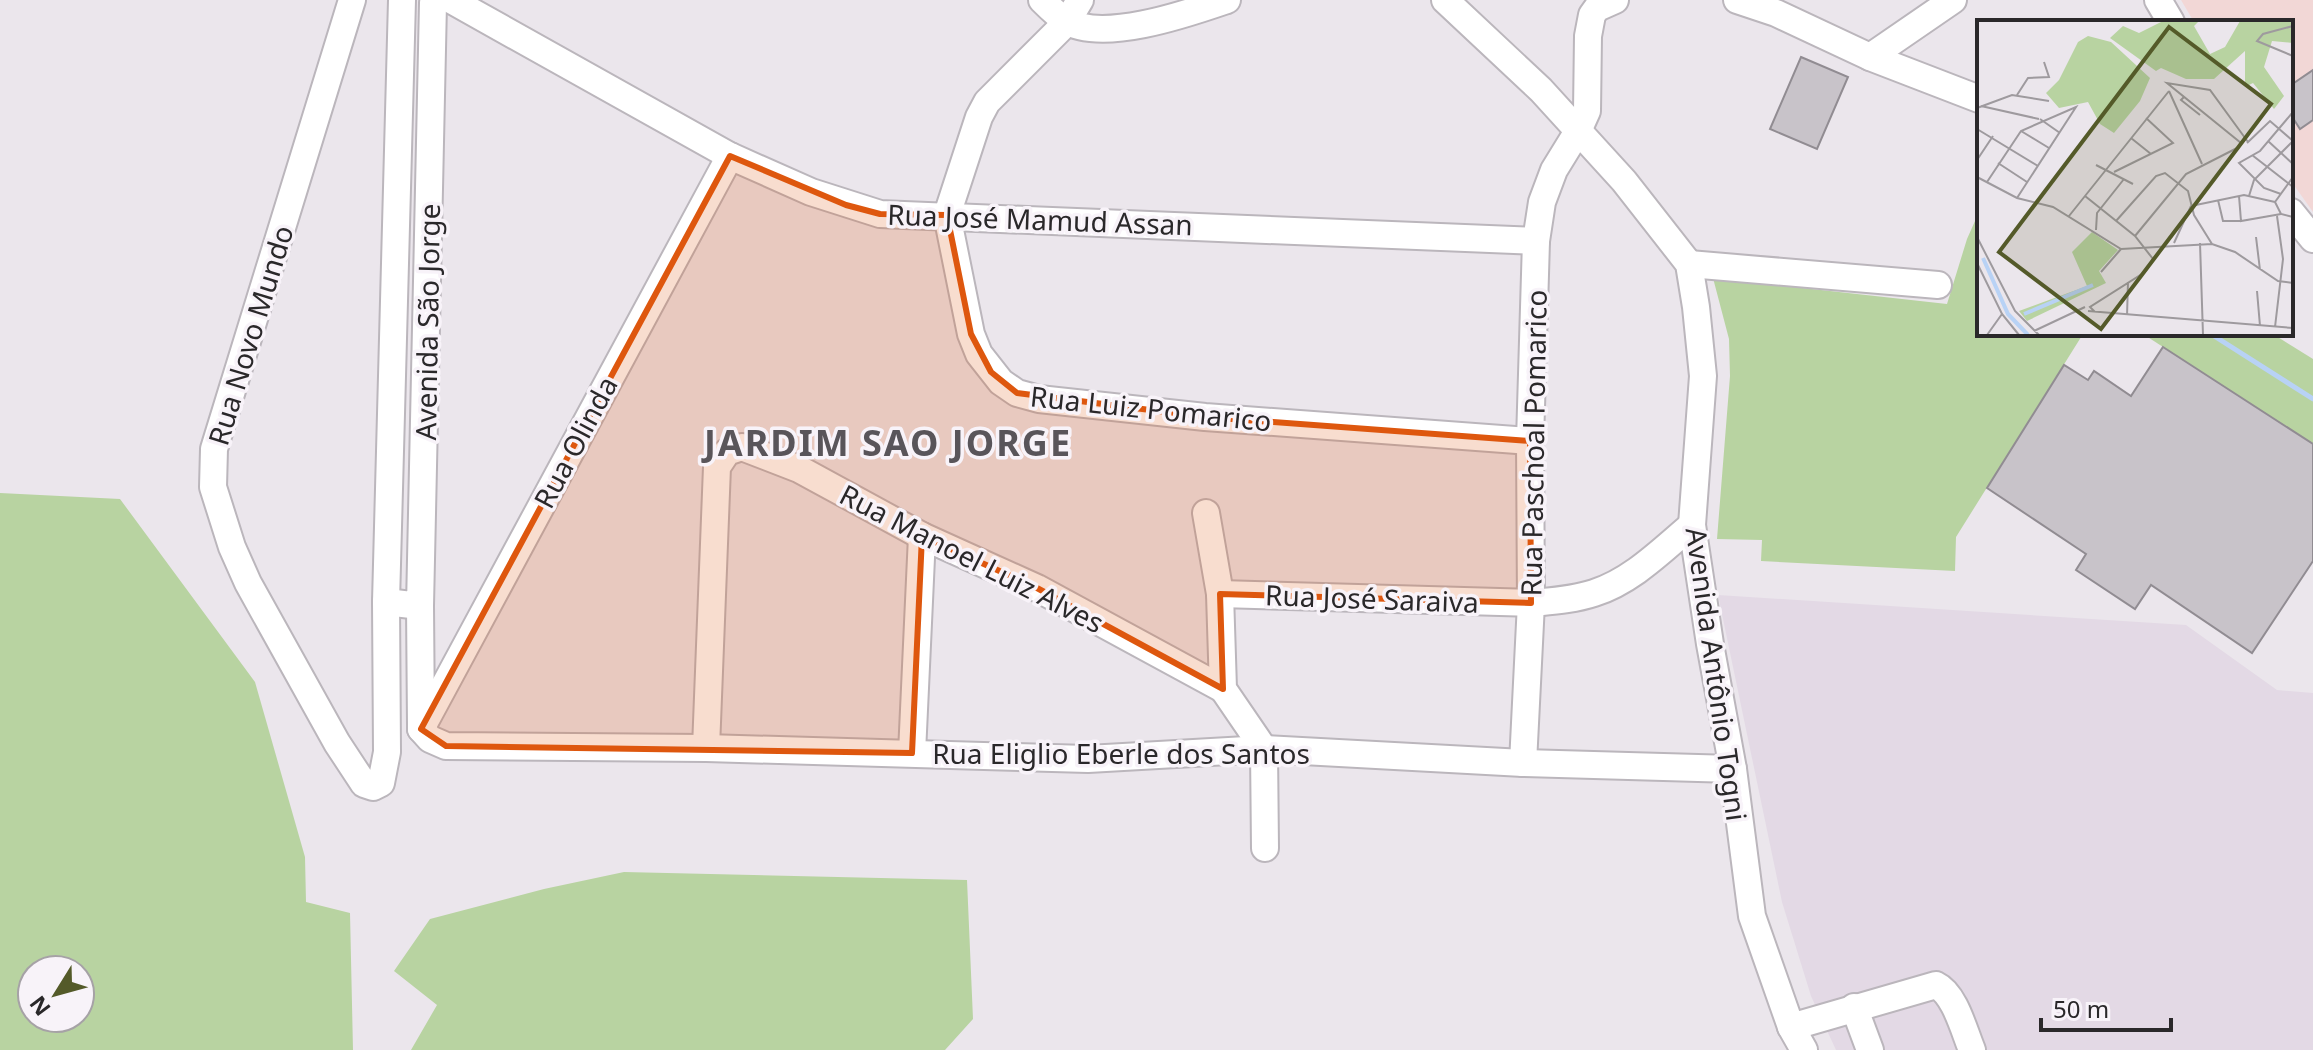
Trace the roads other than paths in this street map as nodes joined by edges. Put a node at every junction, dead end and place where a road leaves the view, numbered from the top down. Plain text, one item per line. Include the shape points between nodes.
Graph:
1 (352, 0) edge
2 (402, 0) edge
3 (1042, 0) edge
4 (1227, 0) edge
5 (1445, 0) edge
6 (1615, 0) edge
7 (1737, 0) edge
8 (1953, 0) edge
9 (2158, 0) edge
10 (439, 1) edge
11 (1074, 11) edge
12 (2170, 20) edge
13 (1870, 57) junction
14 (1977, 98) edge
15 (1578, 131) junction
16 (730, 156) junction
17 (2293, 214) edge
18 (947, 215) junction
19 (2293, 239) edge
20 (2313, 239) edge
21 (1536, 241) junction
22 (2313, 252) edge
23 (1689, 264) junction
24 (1938, 285) dead end
25 (1530, 441) junction
26 (1206, 513) dead end
27 (1692, 525) junction
28 (922, 536) junction
29 (1220, 594) junction
30 (386, 602) junction
31 (1531, 603) junction
32 (420, 606) junction
33 (1223, 689) junction
34 (421, 729) junction
35 (706, 748) junction
36 (1264, 749) junction
37 (387, 752) joint
38 (912, 753) junction
39 (1523, 763) junction
40 (1733, 769) junction
41 (1265, 848) dead end
42 (1854, 1007) junction
43 (1791, 1027) junction
44 (1804, 1050) edge
45 (1870, 1050) edge
46 (1972, 1050) edge

1 - 37 street, Rua Novo Mundo via 212,468 213,487 248,583 364,784 381,783
2 - 10 street, Avenida São Jorge via 415,7
2 - 30 street, Avenida São Jorge
3 - 11 street
4 - 11 street via 1119,29
5 - 15 street, Avenida Antônio Togni
6 - 15 street, Rua Paschoal Pomarico via 1592,15 1587,111
7 - 13 street
8 - 13 street
9 - 12 street
10 - 16 street, Rua José Mamud Assan
10 - 32 street, Avenida São Jorge
11 - 18 street via 987,102
13 - 14 street
15 - 21 street, Rua Paschoal Pomarico via 1554,170
15 - 23 street, Avenida Antônio Togni
16 - 18 street, Rua José Mamud Assan via 811,192 880,214
16 - 34 street, Rua Olinda
17 - 20 street
18 - 21 street, Rua José Mamud Assan
18 - 25 street, Rua Luiz Pomarico via 971,334 991,372 1017,393 1205,417
19 - 22 street
21 - 25 street, Rua Paschoal Pomarico
23 - 24 street
23 - 27 street, Avenida Antônio Togni via 1703,376
25 - 31 street, Rua Paschoal Pomarico
26 - 29 street
27 - 31 street, Rua José Saraiva via 1614,585 1569,600
27 - 40 street, Avenida Antônio Togni
28 - 33 street, Rua Manoel Luiz Alves via 1037,588
28 - 35 street, Rua Manoel Luiz Alves via 753,449 727,452 717,467
28 - 38 street
29 - 31 street, Rua José Saraiva
29 - 33 street
30 - 32 street
30 - 37 street, Avenida São Jorge
31 - 39 street, Rua Paschoal Pomarico
32 - 34 street, Avenida São Jorge
33 - 36 street
34 - 35 street, Rua Eliglio Eberle dos Santos via 446,746
35 - 38 street, Rua Eliglio Eberle dos Santos
36 - 38 street, Rua Eliglio Eberle dos Santos via 1088,759
36 - 39 street, Rua Eliglio Eberle dos Santos
36 - 41 street
39 - 40 street, Rua Eliglio Eberle dos Santos
40 - 43 street, Avenida Antônio Togni via 1752,916
42 - 43 street
42 - 45 street
42 - 46 street via 1939,985
43 - 44 street, Avenida Antônio Togni

